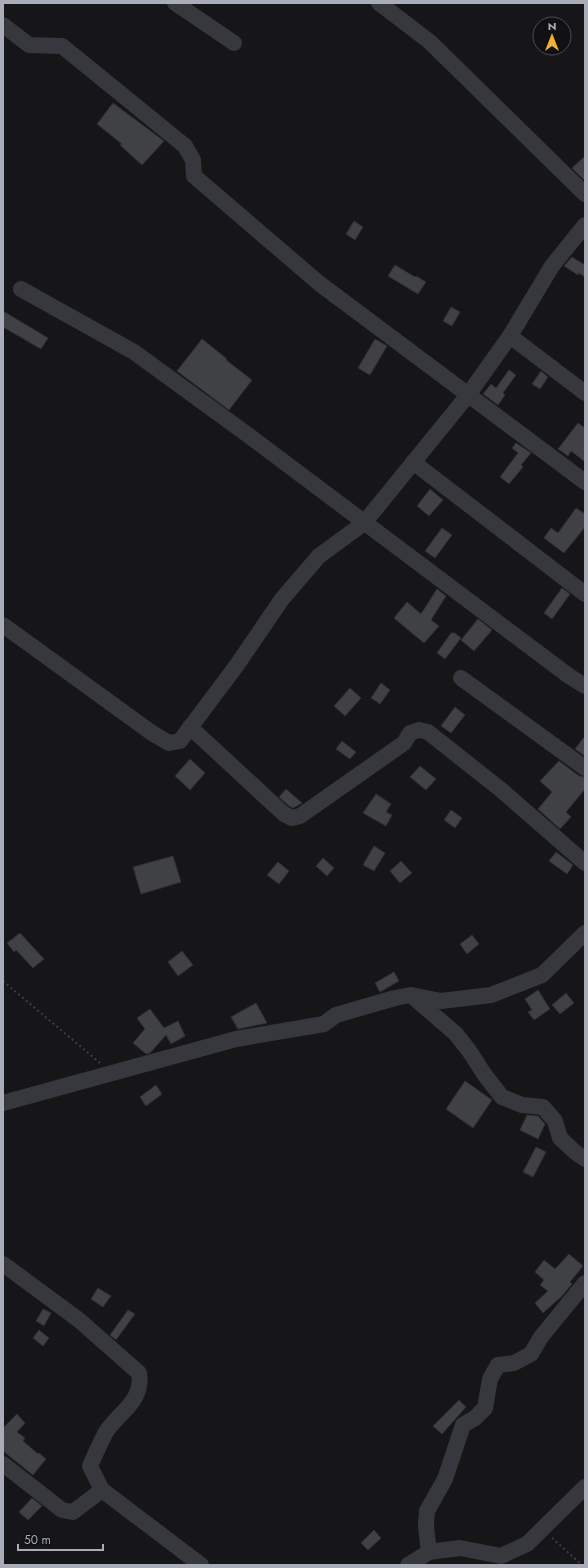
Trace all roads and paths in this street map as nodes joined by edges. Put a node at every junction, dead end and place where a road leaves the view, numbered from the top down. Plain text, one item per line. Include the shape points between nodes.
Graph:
1 (175, 3) edge
2 (379, 3) edge
3 (3, 25) edge
4 (234, 43) dead end
5 (585, 194) edge
6 (585, 225) edge
7 (21, 289) dead end
8 (510, 336) junction
9 (585, 393) edge
10 (468, 395) junction
11 (413, 462) junction
12 (585, 482) edge
13 (364, 523) junction
14 (585, 594) edge
15 (3, 625) edge
16 (461, 678) dead end
17 (585, 686) edge
18 (190, 727) junction
19 (585, 768) edge
20 (585, 862) edge
21 (585, 933) edge
22 (3, 981) edge
23 (411, 995) junction
24 (111, 1073) junction
25 (3, 1103) edge
26 (585, 1159) edge
27 (3, 1264) edge
28 (585, 1283) edge
29 (3, 1464) edge
30 (585, 1487) edge
31 (102, 1490) junction
32 (542, 1530) junction
33 (429, 1552) junction
34 (202, 1565) edge
35 (408, 1565) edge
36 (582, 1565) edge

1 - 4 street
2 - 5 street via 430,42
3 - 10 street via 29,45 62,46 185,146 193,160 194,176 320,284
6 - 8 street via 552,266
7 - 13 street via 134,352
8 - 9 street
8 - 10 street
10 - 11 street
10 - 12 street
11 - 13 street
11 - 14 street
13 - 17 street
13 - 18 street via 319,556 282,599
15 - 18 street via 169,744 180,741
16 - 19 street
18 - 20 street via 284,814 292,818 300,816 404,743 410,733 419,730 428,732 500,789
21 - 23 street via 542,975 491,995 441,1001
22 - 24 path
23 - 24 street via 336,1015 324,1024 236,1040
23 - 26 street via 456,1034 502,1097 522,1105 543,1107 555,1122 560,1138
24 - 25 street
27 - 31 street via 79,1320 139,1373 141,1384 134,1400 107,1432 90,1466
28 - 33 street via 541,1337 531,1354 514,1363 498,1365 490,1379 485,1408 463,1425 445,1479 428,1511 426,1526
29 - 31 street via 62,1510 73,1512
30 - 32 street
31 - 34 street
32 - 33 street via 527,1544 501,1556 460,1548
32 - 36 path
33 - 35 street

